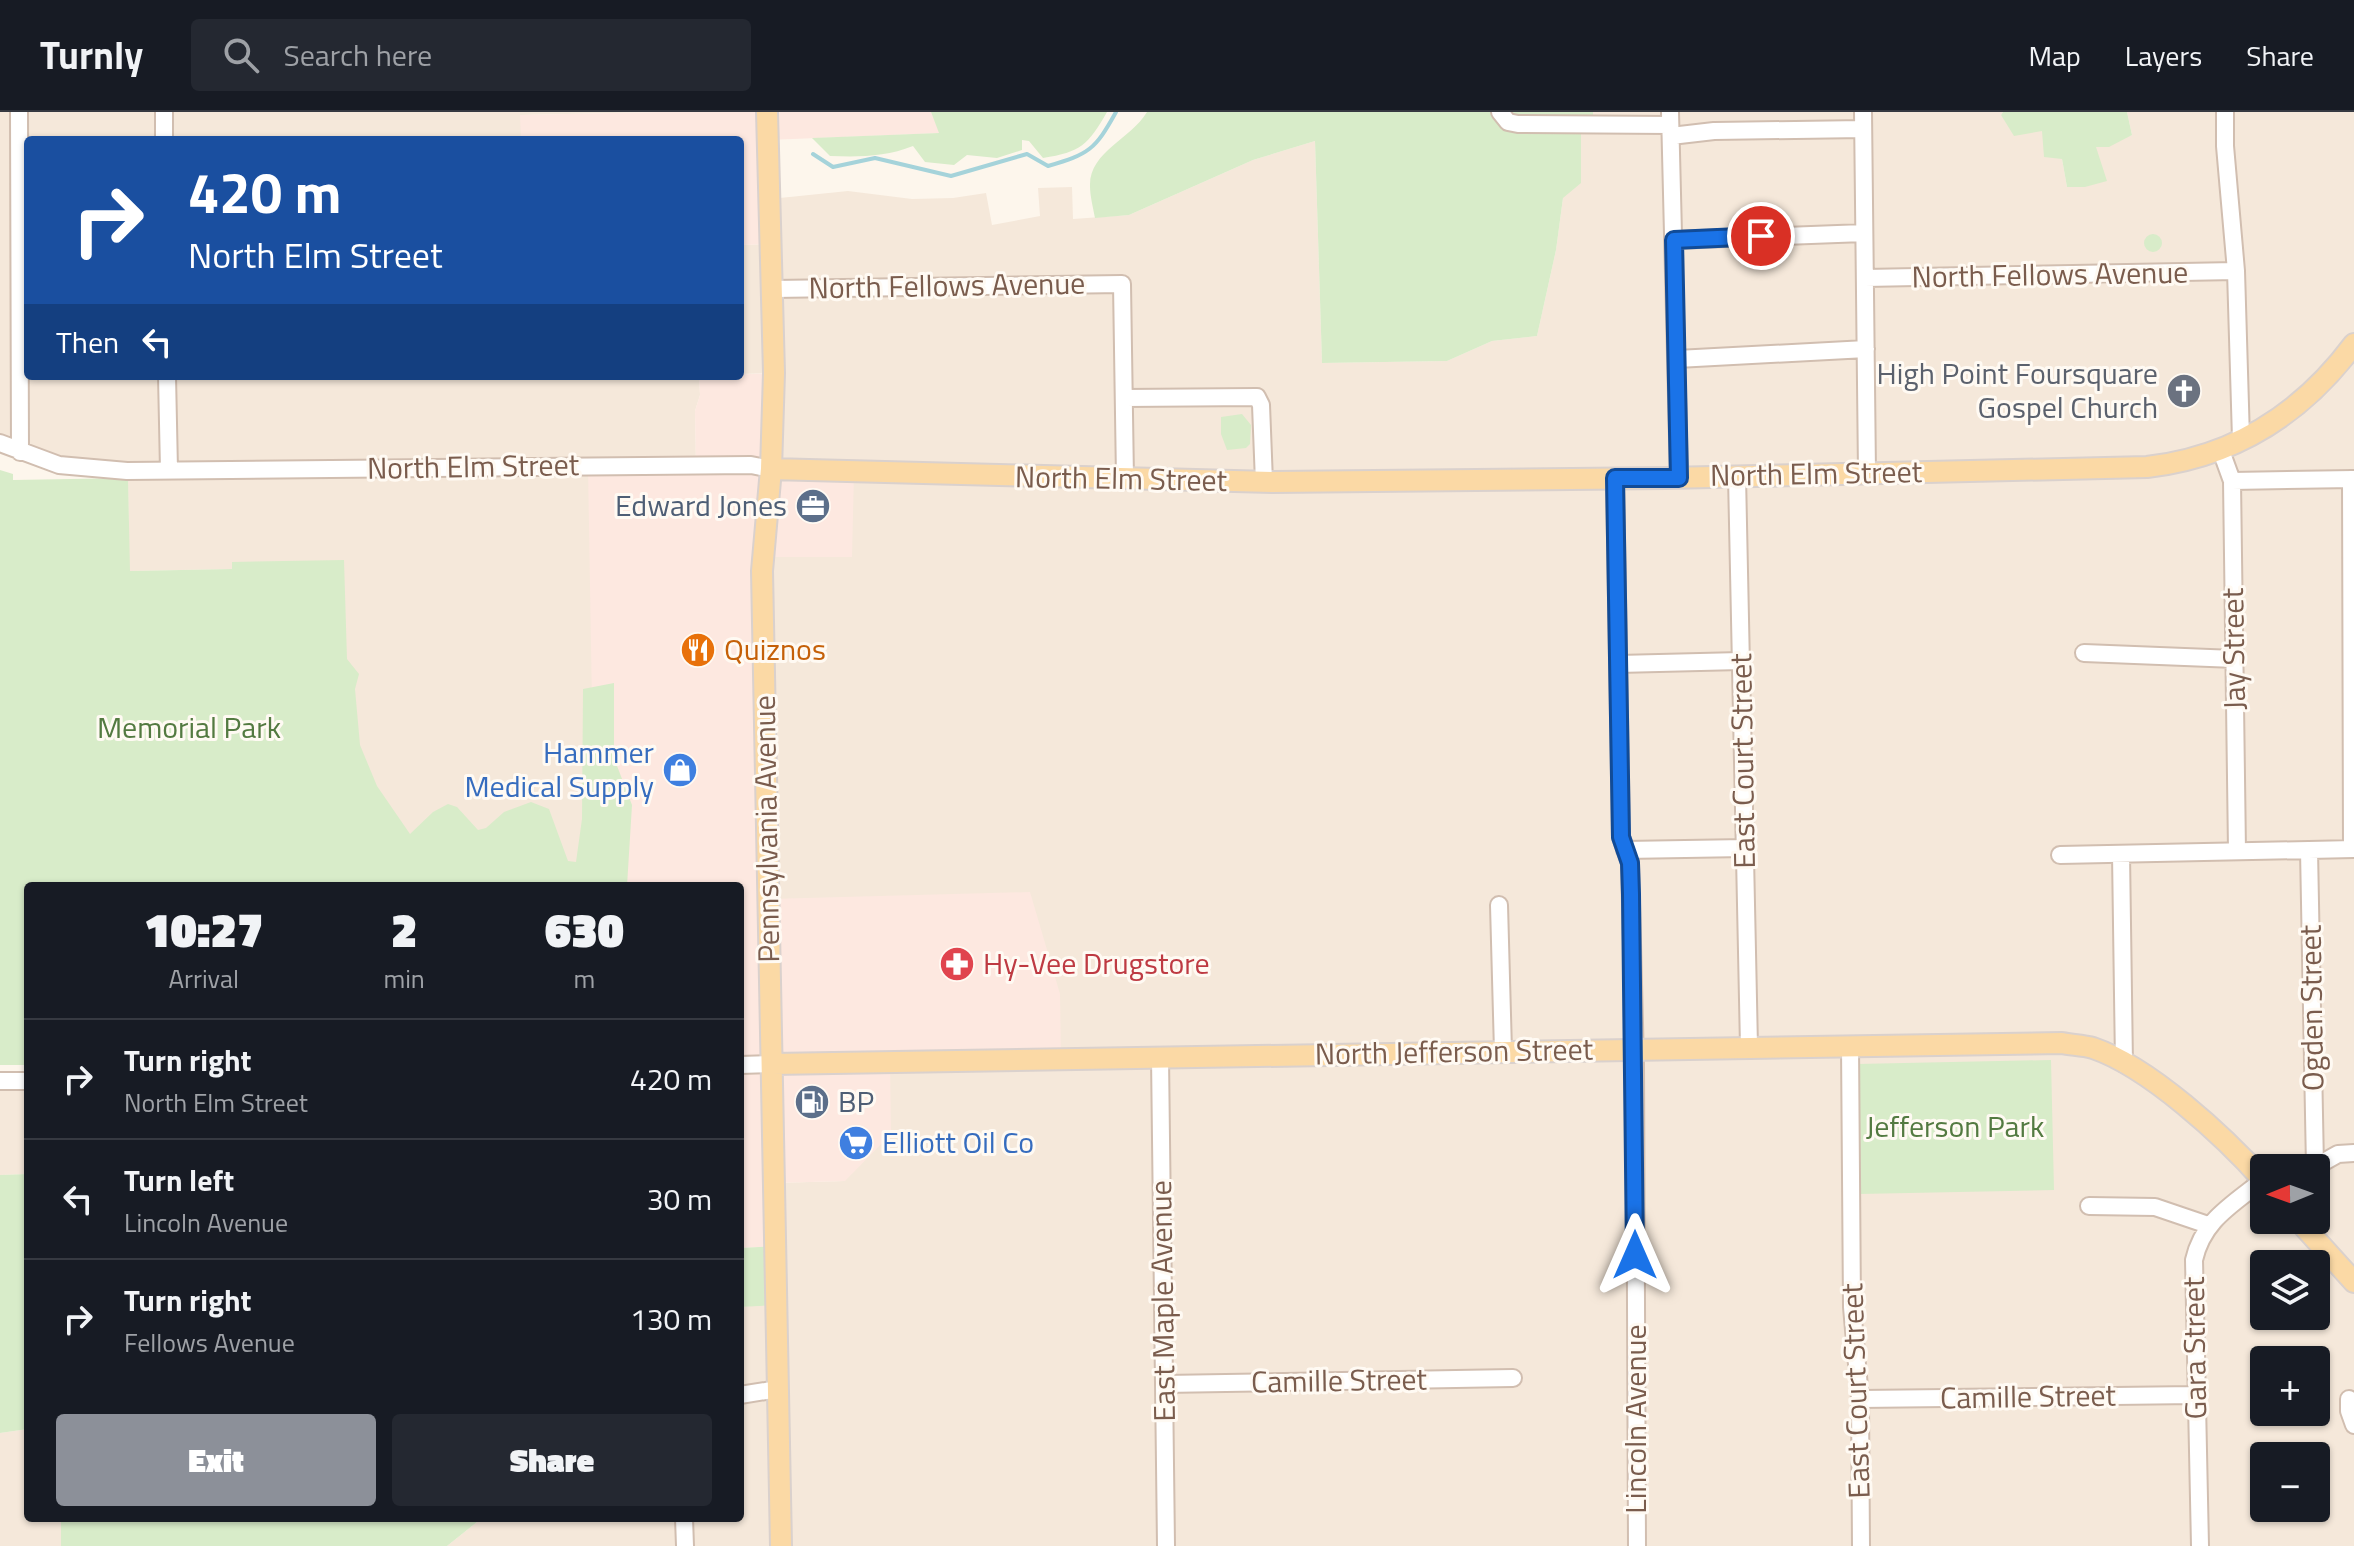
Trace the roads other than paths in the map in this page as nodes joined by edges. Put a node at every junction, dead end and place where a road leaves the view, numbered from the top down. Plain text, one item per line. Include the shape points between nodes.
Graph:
1 (19, 112) edge
2 (164, 112) edge
3 (767, 112) edge
4 (1500, 112) edge
5 (2225, 112) edge
6 (1863, 121) edge
7 (1670, 124) edge
8 (164, 136) edge
9 (1864, 233) junction
10 (1674, 240) junction
11 (2236, 271) junction
12 (1865, 278) junction
13 (773, 289) junction
14 (2354, 344) edge
15 (1866, 349) junction
16 (1677, 359) junction
17 (167, 380) edge
18 (1124, 398) junction
19 (2241, 439) junction
20 (0, 443) edge
21 (2220, 448) junction
22 (20, 452) junction
23 (771, 469) junction
24 (169, 470) junction
25 (1867, 473) junction
26 (1737, 476) junction
27 (1615, 478) junction
28 (1679, 478) junction
29 (1125, 479) junction
30 (2352, 479) edge
31 (2232, 481) junction
32 (1264, 482) junction
33 (2084, 653) dead end
34 (2235, 659) junction
35 (1741, 661) junction
36 (1618, 664) junction
37 (2353, 668) edge
38 (1745, 848) junction
39 (2353, 849) edge
40 (1625, 850) junction
41 (2309, 850) junction
42 (2237, 851) junction
43 (2121, 854) junction
44 (2060, 855) dead end
45 (1499, 905) dead end
46 (1850, 1045) junction
47 (1749, 1047) junction
48 (1635, 1049) junction
49 (1503, 1051) junction
50 (1160, 1057) junction
51 (772, 1064) junction
52 (2124, 1064) junction
53 (744, 1065) edge
54 (0, 1081) edge
55 (24, 1081) edge
56 (2354, 1153) edge
57 (2314, 1154) edge
58 (2330, 1158) edge
59 (2250, 1165) edge
60 (2250, 1191) edge
61 (2089, 1206) dead end
62 (2208, 1225) junction
63 (2311, 1234) edge
64 (2354, 1282) edge
65 (1513, 1378) dead end
66 (1164, 1384) junction
67 (778, 1389) junction
68 (744, 1394) edge
69 (2195, 1395) junction
70 (1860, 1399) junction
71 (2349, 1399) dead end
72 (2354, 1425) edge
73 (684, 1522) edge
74 (685, 1546) edge
75 (781, 1546) edge
76 (1166, 1546) edge
77 (1637, 1546) edge
78 (1861, 1546) edge
79 (2200, 1546) edge

1 - 22 street
2 - 8 street
3 - 13 main road, Pennsylvania Avenue
4 - 7 street via 1518,124
5 - 11 street
6 - 7 street via 1714,131
6 - 9 street
7 - 10 street
9 - 10 street
9 - 12 street
10 - 16 street
11 - 12 street, North Fellows Avenue
11 - 19 street
12 - 15 street
13 - 18 street, North Fellows Avenue via 1122,284
13 - 23 main road, Pennsylvania Avenue
14 - 19 main road, North Elm Street via 2291,412
15 - 16 street
15 - 25 street
16 - 28 street
17 - 24 street
18 - 29 street
18 - 32 street via 1257,397
19 - 21 main road, North Elm Street
20 - 22 street, North Elm Street
21 - 25 main road, North Elm Street via 2147,467
21 - 31 street, Jay Street
22 - 24 street, North Elm Street via 59,465
23 - 24 street, North Elm Street via 751,465
23 - 29 main road, North Elm Street
23 - 51 main road, Pennsylvania Avenue via 762,571
25 - 26 main road, North Elm Street
26 - 28 main road, North Elm Street
26 - 35 street, East Court Street
27 - 28 main road, North Elm Street
27 - 32 main road, North Elm Street
27 - 36 street, Lincoln Avenue
29 - 32 main road, North Elm Street
30 - 31 street
30 - 37 street
31 - 34 street, Jay Street
33 - 34 street
34 - 42 street, Jay Street
35 - 36 street
35 - 38 street, East Court Street
36 - 40 street, Lincoln Avenue
37 - 39 street
38 - 40 street
38 - 47 street, East Court Street
39 - 41 street
40 - 48 street, Lincoln Avenue via 1630,863
41 - 42 street
41 - 57 street, Ogden Street
42 - 43 street
43 - 44 street
43 - 52 street
45 - 49 street
46 - 47 main road, North Jefferson Street
46 - 52 main road, North Jefferson Street via 2062,1043 2092,1047
46 - 70 street, East Court Street via 1852,1307
47 - 48 main road, North Jefferson Street
48 - 49 main road, North Jefferson Street
48 - 77 street, Lincoln Avenue
49 - 50 main road, North Jefferson Street
50 - 51 main road, North Jefferson Street
50 - 66 street, East Maple Avenue
51 - 53 street, North Jefferson Street
51 - 67 main road, Pennsylvania Avenue
52 - 59 main road, North Jefferson Street via 2156,1084
54 - 55 street
56 - 58 street
60 - 62 street, Gara Street
61 - 62 street via 2155,1207
62 - 69 street, Gara Street via 2194,1260
63 - 64 main road
65 - 66 street, Camille Street
66 - 76 street, East Maple Avenue
67 - 68 street
67 - 75 main road, Pennsylvania Avenue
69 - 70 street, Camille Street
69 - 79 street, Gara Street
70 - 78 street, East Court Street
71 - 72 street
73 - 74 street

